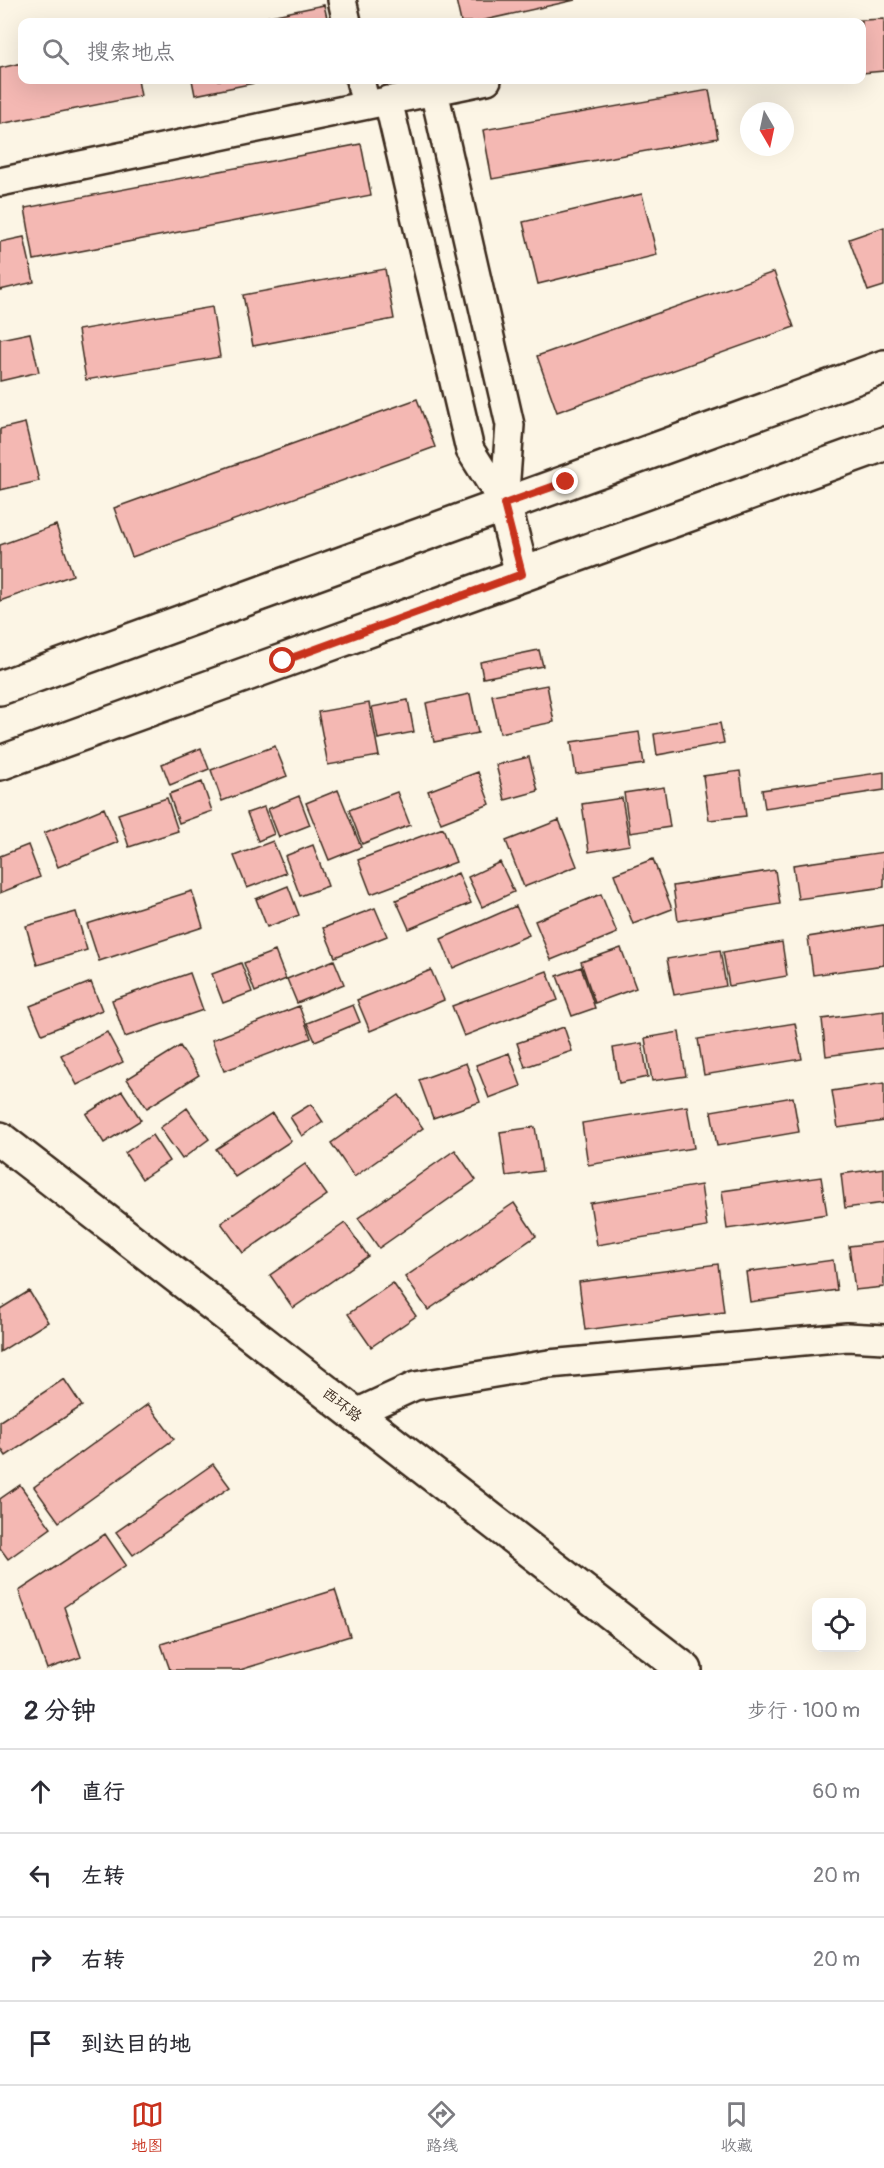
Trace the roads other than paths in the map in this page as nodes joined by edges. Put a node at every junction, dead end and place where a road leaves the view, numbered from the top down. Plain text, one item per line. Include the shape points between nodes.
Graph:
1 (342, 0) edge
2 (346, 18) edge
3 (468, 84) edge
4 (434, 91) junction
5 (371, 95) edge
6 (0, 182) edge
7 (884, 367) edge
8 (884, 444) edge
9 (504, 504) junction
10 (522, 574) junction
11 (0, 688) edge
12 (0, 763) edge
13 (0, 1139) edge
14 (884, 1339) edge
15 (354, 1414) junction
16 (685, 1670) edge

1 - 2 street
3 - 4 street
4 - 5 street
4 - 9 street via 510,425
5 - 6 street
5 - 9 street via 470,450
7 - 9 main road
8 - 10 main road
9 - 10 main road
9 - 11 main road
10 - 12 main road
13 - 15 main road, 西环路
14 - 15 street via 847,1337 549,1364 415,1386
15 - 16 main road, 西环路

